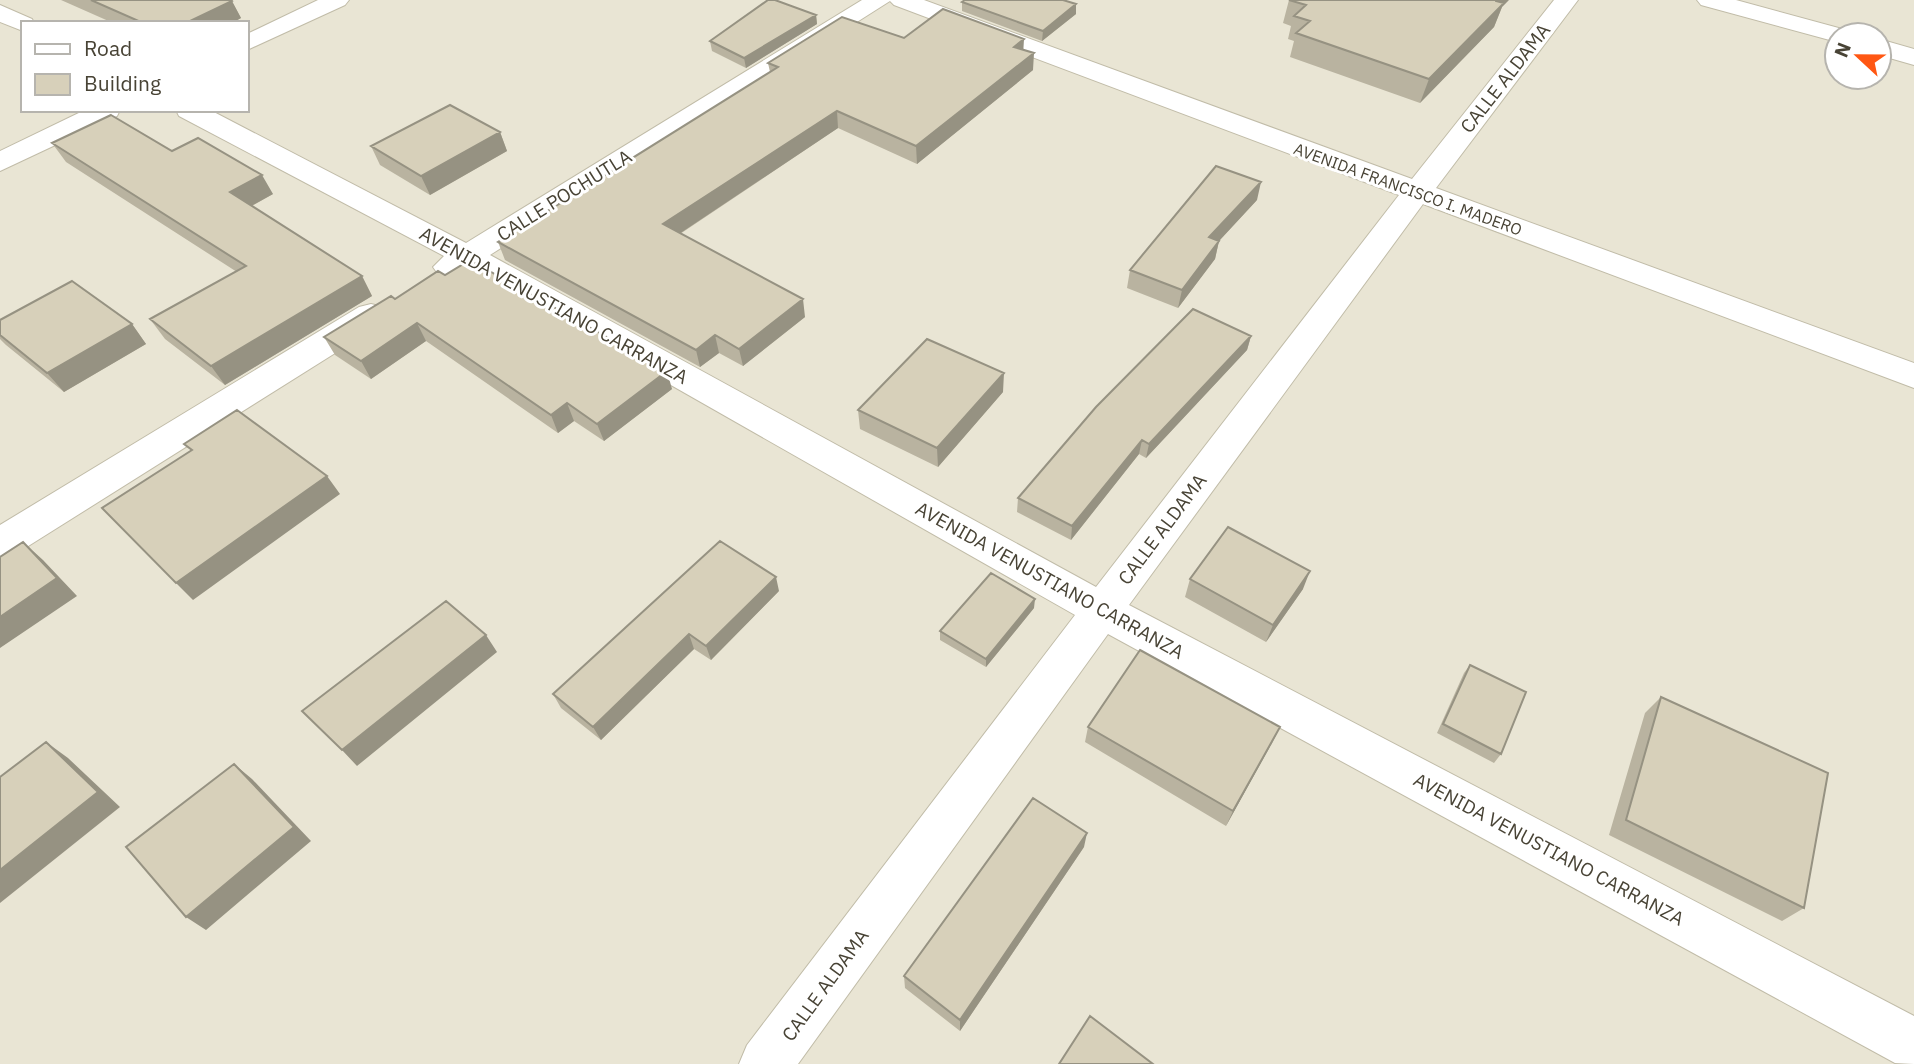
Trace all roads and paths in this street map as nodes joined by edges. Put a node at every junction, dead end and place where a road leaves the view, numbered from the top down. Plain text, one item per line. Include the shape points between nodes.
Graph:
1 (337, 0) edge
2 (878, 0) edge
3 (902, 0) edge
4 (1566, 0) edge
5 (1709, 0) edge
6 (0, 12) edge
7 (21, 23) edge
8 (1823, 31) edge
9 (248, 43) edge
10 (1893, 51) edge
11 (1914, 57) edge
12 (103, 112) edge
13 (192, 112) edge
14 (0, 162) edge
15 (1416, 192) junction
16 (467, 256) junction
17 (1914, 376) edge
18 (0, 544) edge
19 (1101, 610) junction
20 (1914, 1044) edge
21 (766, 1064) edge

1 - 9 street
2 - 16 street, CALLE POCHUTLA
3 - 15 street, AVENIDA FRANCISCO I. MADERO
4 - 15 street, CALLE ALDAMA
5 - 8 street
6 - 7 street
10 - 11 street
12 - 14 street
13 - 16 street, AVENIDA VENUSTIANO CARRANZA
15 - 17 street, AVENIDA FRANCISCO I. MADERO
15 - 19 street, CALLE ALDAMA
16 - 18 street, CALLE POCHUTLA
16 - 19 street, AVENIDA VENUSTIANO CARRANZA
19 - 20 street, AVENIDA VENUSTIANO CARRANZA
19 - 21 street, CALLE ALDAMA

